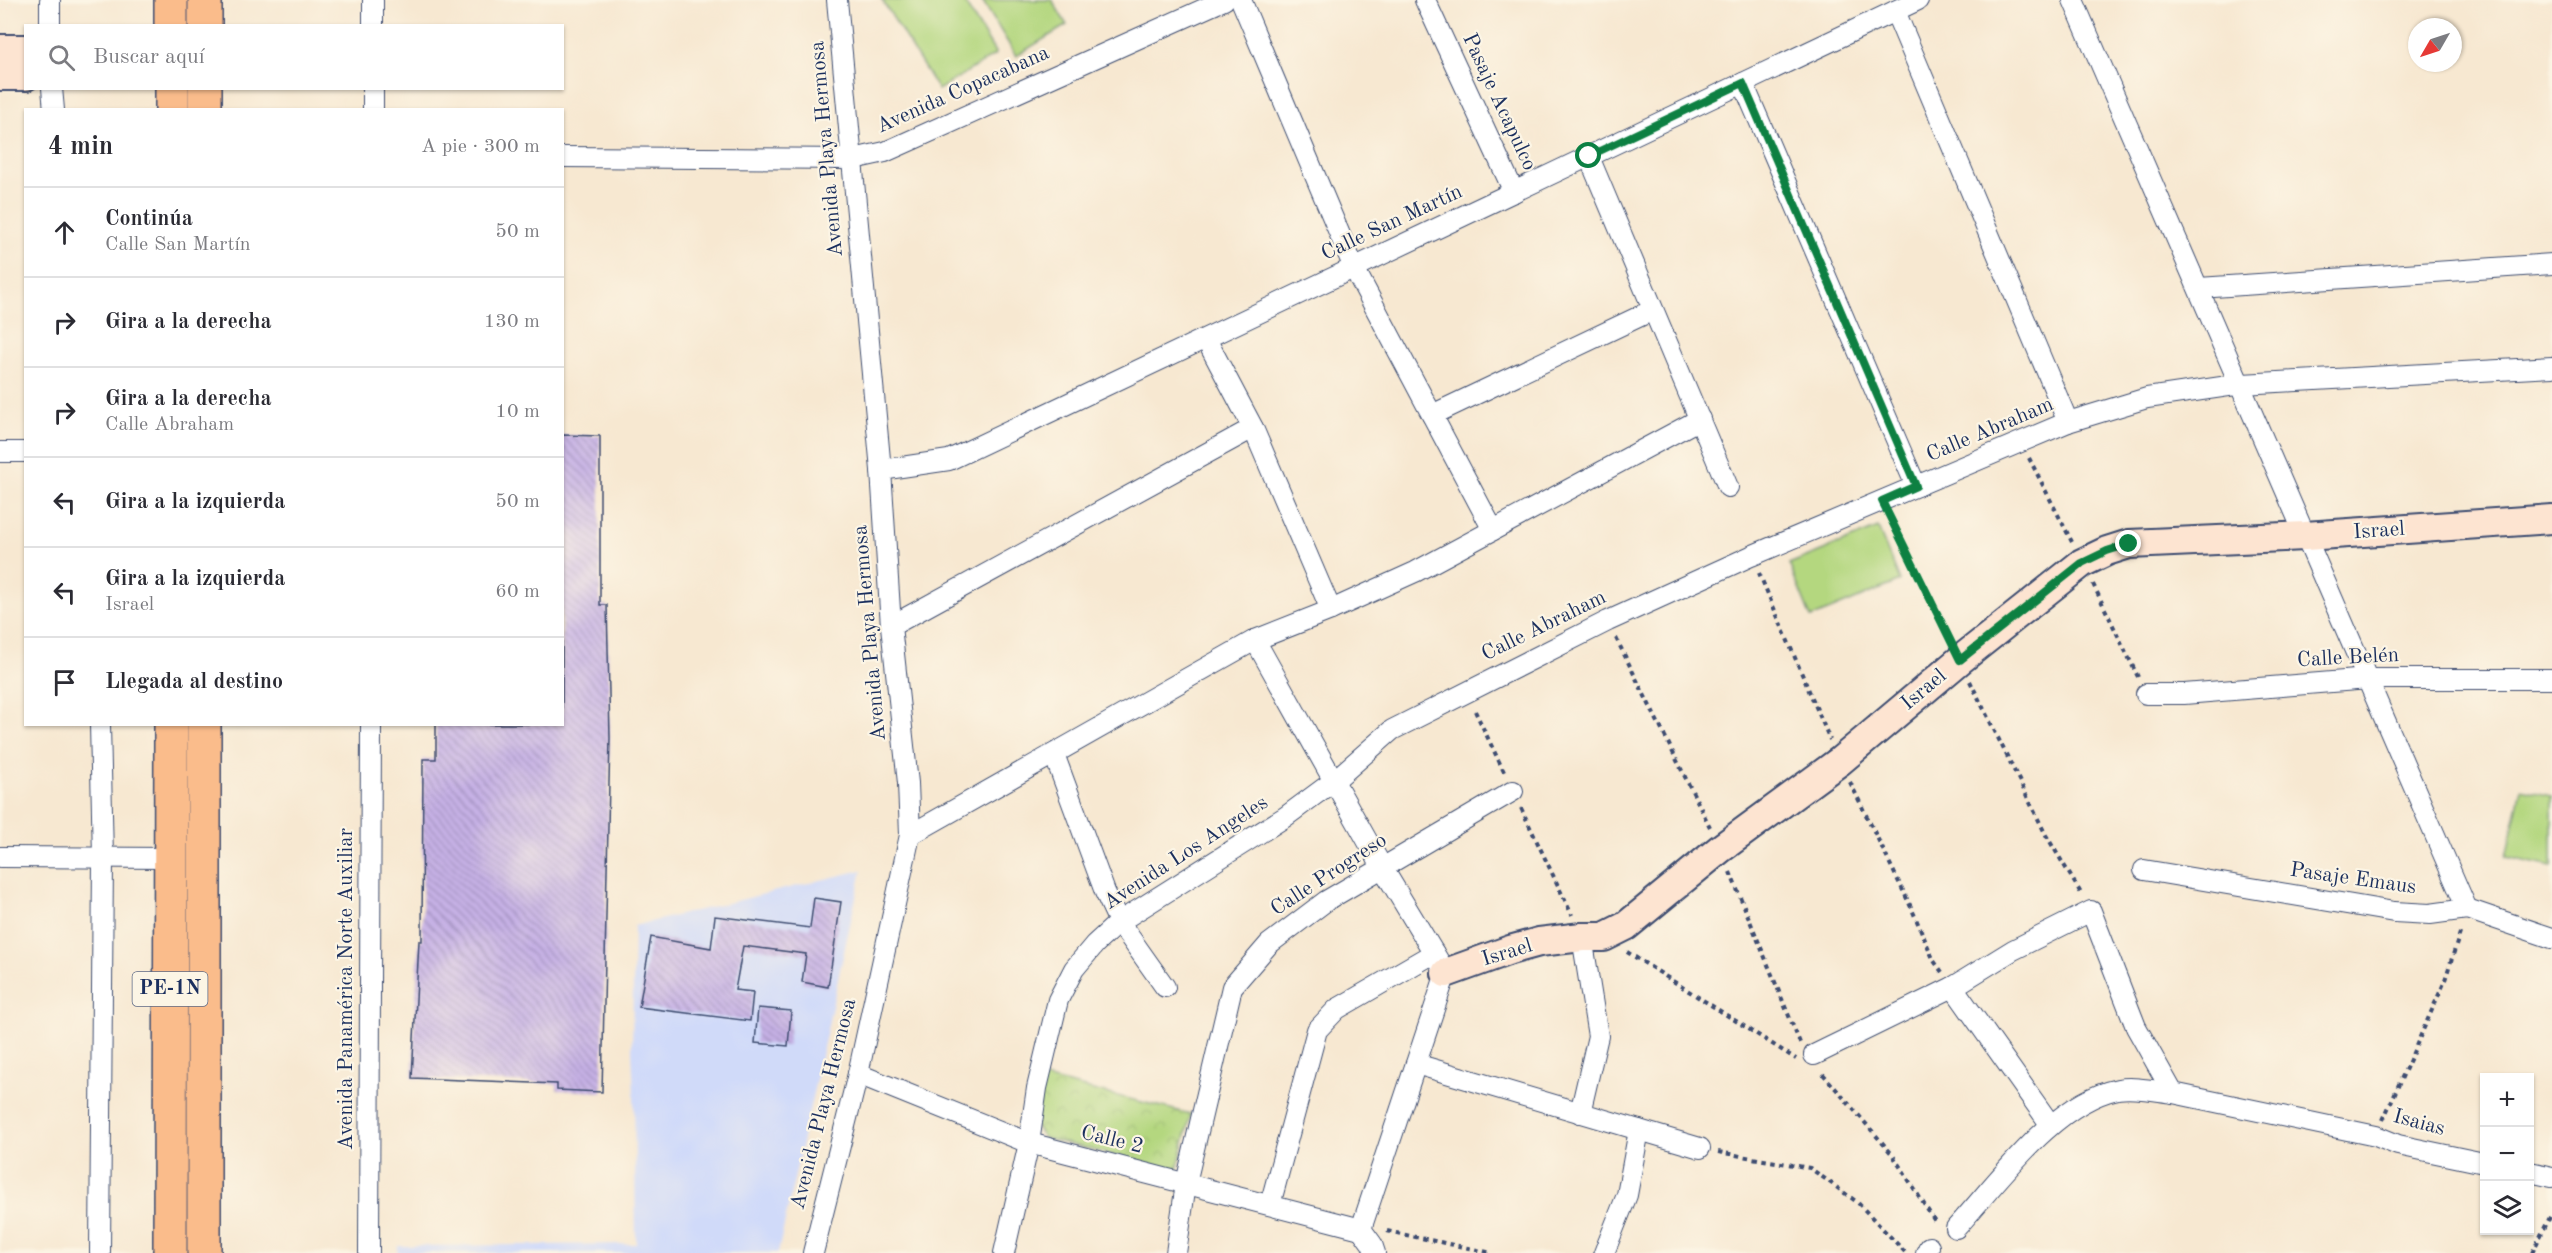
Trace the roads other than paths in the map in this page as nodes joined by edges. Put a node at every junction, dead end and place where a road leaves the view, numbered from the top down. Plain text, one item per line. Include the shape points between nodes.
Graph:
1 (50, 0) edge
2 (171, 0) edge
3 (206, 0) edge
4 (373, 0) edge
5 (837, 0) edge
6 (1224, 0) edge
7 (1241, 0) edge
8 (1425, 0) edge
9 (1918, 0) edge
10 (2073, 0) edge
11 (1895, 11) junction
12 (50, 24) edge
13 (171, 24) edge
14 (206, 24) edge
15 (373, 24) edge
16 (0, 49) edge
17 (24, 49) edge
18 (0, 76) edge
19 (24, 76) edge
20 (1743, 83) junction
21 (52, 90) edge
22 (172, 90) edge
23 (205, 90) edge
24 (373, 90) edge
25 (54, 108) edge
26 (172, 108) edge
27 (205, 108) edge
28 (373, 108) edge
29 (1589, 156) junction
30 (564, 157) edge
31 (853, 159) junction
32 (1514, 192) junction
33 (2552, 264) edge
34 (1354, 268) junction
35 (2199, 288) junction
36 (1653, 310) junction
37 (1206, 339) junction
38 (2552, 367) edge
39 (2242, 384) junction
40 (1432, 414) junction
41 (1700, 419) junction
42 (2068, 422) junction
43 (1253, 428) junction
44 (0, 452) edge
45 (24, 452) edge
46 (881, 470) junction
47 (1916, 486) junction
48 (1728, 487) dead end
49 (2552, 519) edge
50 (1493, 530) junction
51 (2305, 536) junction
52 (1331, 610) junction
53 (891, 626) junction
54 (1255, 640) junction
55 (2368, 679) junction
56 (2552, 680) edge
57 (2146, 693) dead end
58 (100, 726) edge
59 (171, 726) edge
60 (204, 726) edge
61 (371, 726) edge
62 (1054, 754) junction
63 (1335, 780) junction
64 (1513, 791) road end
65 (910, 835) junction
66 (0, 857) edge
67 (103, 858) junction
68 (171, 858) junction
69 (1382, 867) junction
70 (2144, 870) dead end
71 (2467, 909) junction
72 (1119, 922) junction
73 (1593, 937) junction
74 (2552, 938) edge
75 (1440, 963) junction
76 (1165, 987) dead end
77 (1953, 987) junction
78 (1809, 1062) road end
79 (1416, 1064) junction
80 (858, 1074) junction
81 (2173, 1093) junction
82 (1580, 1113) junction
83 (2050, 1124) junction
84 (1640, 1130) junction
85 (1029, 1143) junction
86 (1700, 1148) road end
87 (2480, 1162) edge
88 (2534, 1173) edge
89 (2552, 1177) edge
90 (1186, 1183) junction
91 (1270, 1205) junction
92 (1361, 1229) junction
93 (1949, 1229) road end
94 (100, 1253) edge
95 (170, 1253) edge
96 (204, 1253) edge
97 (369, 1253) edge
98 (813, 1253) edge
99 (1004, 1253) edge
100 (1176, 1253) edge
101 (1375, 1253) edge
102 (1604, 1253) edge

1 - 12 street
2 - 13 highway
3 - 14 highway
4 - 15 street
5 - 31 street, Avenida Playa Hermosa
6 - 31 street, Avenida Copacabana via 885,152
7 - 34 street
8 - 32 street, Pasaje Acapulco
9 - 11 street, Calle San Martín
10 - 35 street
11 - 20 street, Calle San Martín
11 - 42 street
16 - 17 street
18 - 19 street
20 - 29 street, Calle San Martín
20 - 47 street
21 - 25 street
22 - 26 highway
23 - 27 highway
24 - 28 street
29 - 32 street, Calle San Martín
29 - 36 street
30 - 31 street, Avenida Copacabana
31 - 46 street, Avenida Playa Hermosa
32 - 34 street, Calle San Martín
33 - 35 street
34 - 37 street, Calle San Martín
34 - 40 street
35 - 39 street
36 - 40 street
36 - 41 street
37 - 43 street
37 - 46 street, Calle San Martín via 949,460
38 - 39 street, Calle Abraham
39 - 42 street, Calle Abraham via 2147,398
39 - 51 street
40 - 50 street
41 - 48 street
41 - 50 street
42 - 47 street, Calle Abraham
43 - 52 street
43 - 53 street
44 - 45 street
46 - 53 street, Avenida Playa Hermosa
47 - 63 street, Calle Abraham via 1608,621 1466,691 1392,730
49 - 51 street, Israel
50 - 52 street via 1415,572
51 - 55 street
51 - 73 street, Israel via 2129,544 2082,563 1840,761 1720,849 1626,926
52 - 54 street
53 - 65 street, Avenida Playa Hermosa
54 - 62 street
54 - 63 street
55 - 56 street, Calle Belén
55 - 57 street, Calle Belén via 2184,694
55 - 71 street
58 - 67 street
59 - 68 highway, PE-1N
60 - 96 highway, PE-1N
61 - 97 street, Avenida Panamérica Norte Auxiliar
62 - 65 street
62 - 72 street
63 - 69 street
63 - 72 street, Avenida Los Angeles via 1285,817
64 - 69 street, Calle Progreso
65 - 80 street, Avenida Playa Hermosa
66 - 67 street
67 - 68 street
67 - 94 street
68 - 95 highway, PE-1N
69 - 75 street
69 - 90 street, Calle Progreso via 1326,901 1269,944 1232,987
70 - 71 street, Pasaje Emaus via 2394,912 2430,914
71 - 74 street, Pasaje Emaus
72 - 76 street
72 - 85 street, Avenida Los Angeles via 1074,969 1058,1000 1037,1088
73 - 75 street, Israel via 1539,942
73 - 82 street via 1598,1036
75 - 79 street
75 - 91 street via 1337,1009 1317,1030
77 - 78 street
77 - 81 street via 2013,950 2091,911 2136,1027
77 - 83 street
79 - 82 street
79 - 92 street
80 - 85 street, Calle 2
80 - 98 street, Avenida Playa Hermosa
81 - 83 street, Isaias via 2120,1089 2083,1100
81 - 87 street, Isaias
82 - 84 street
83 - 93 street, Isaias
84 - 86 street
84 - 102 street via 1627,1195
85 - 90 street, Calle 2
85 - 99 street, Avenida Los Angeles
88 - 89 street
90 - 91 street, Calle 2
90 - 100 street, Calle Progreso
91 - 92 street, Calle 2
92 - 101 street

